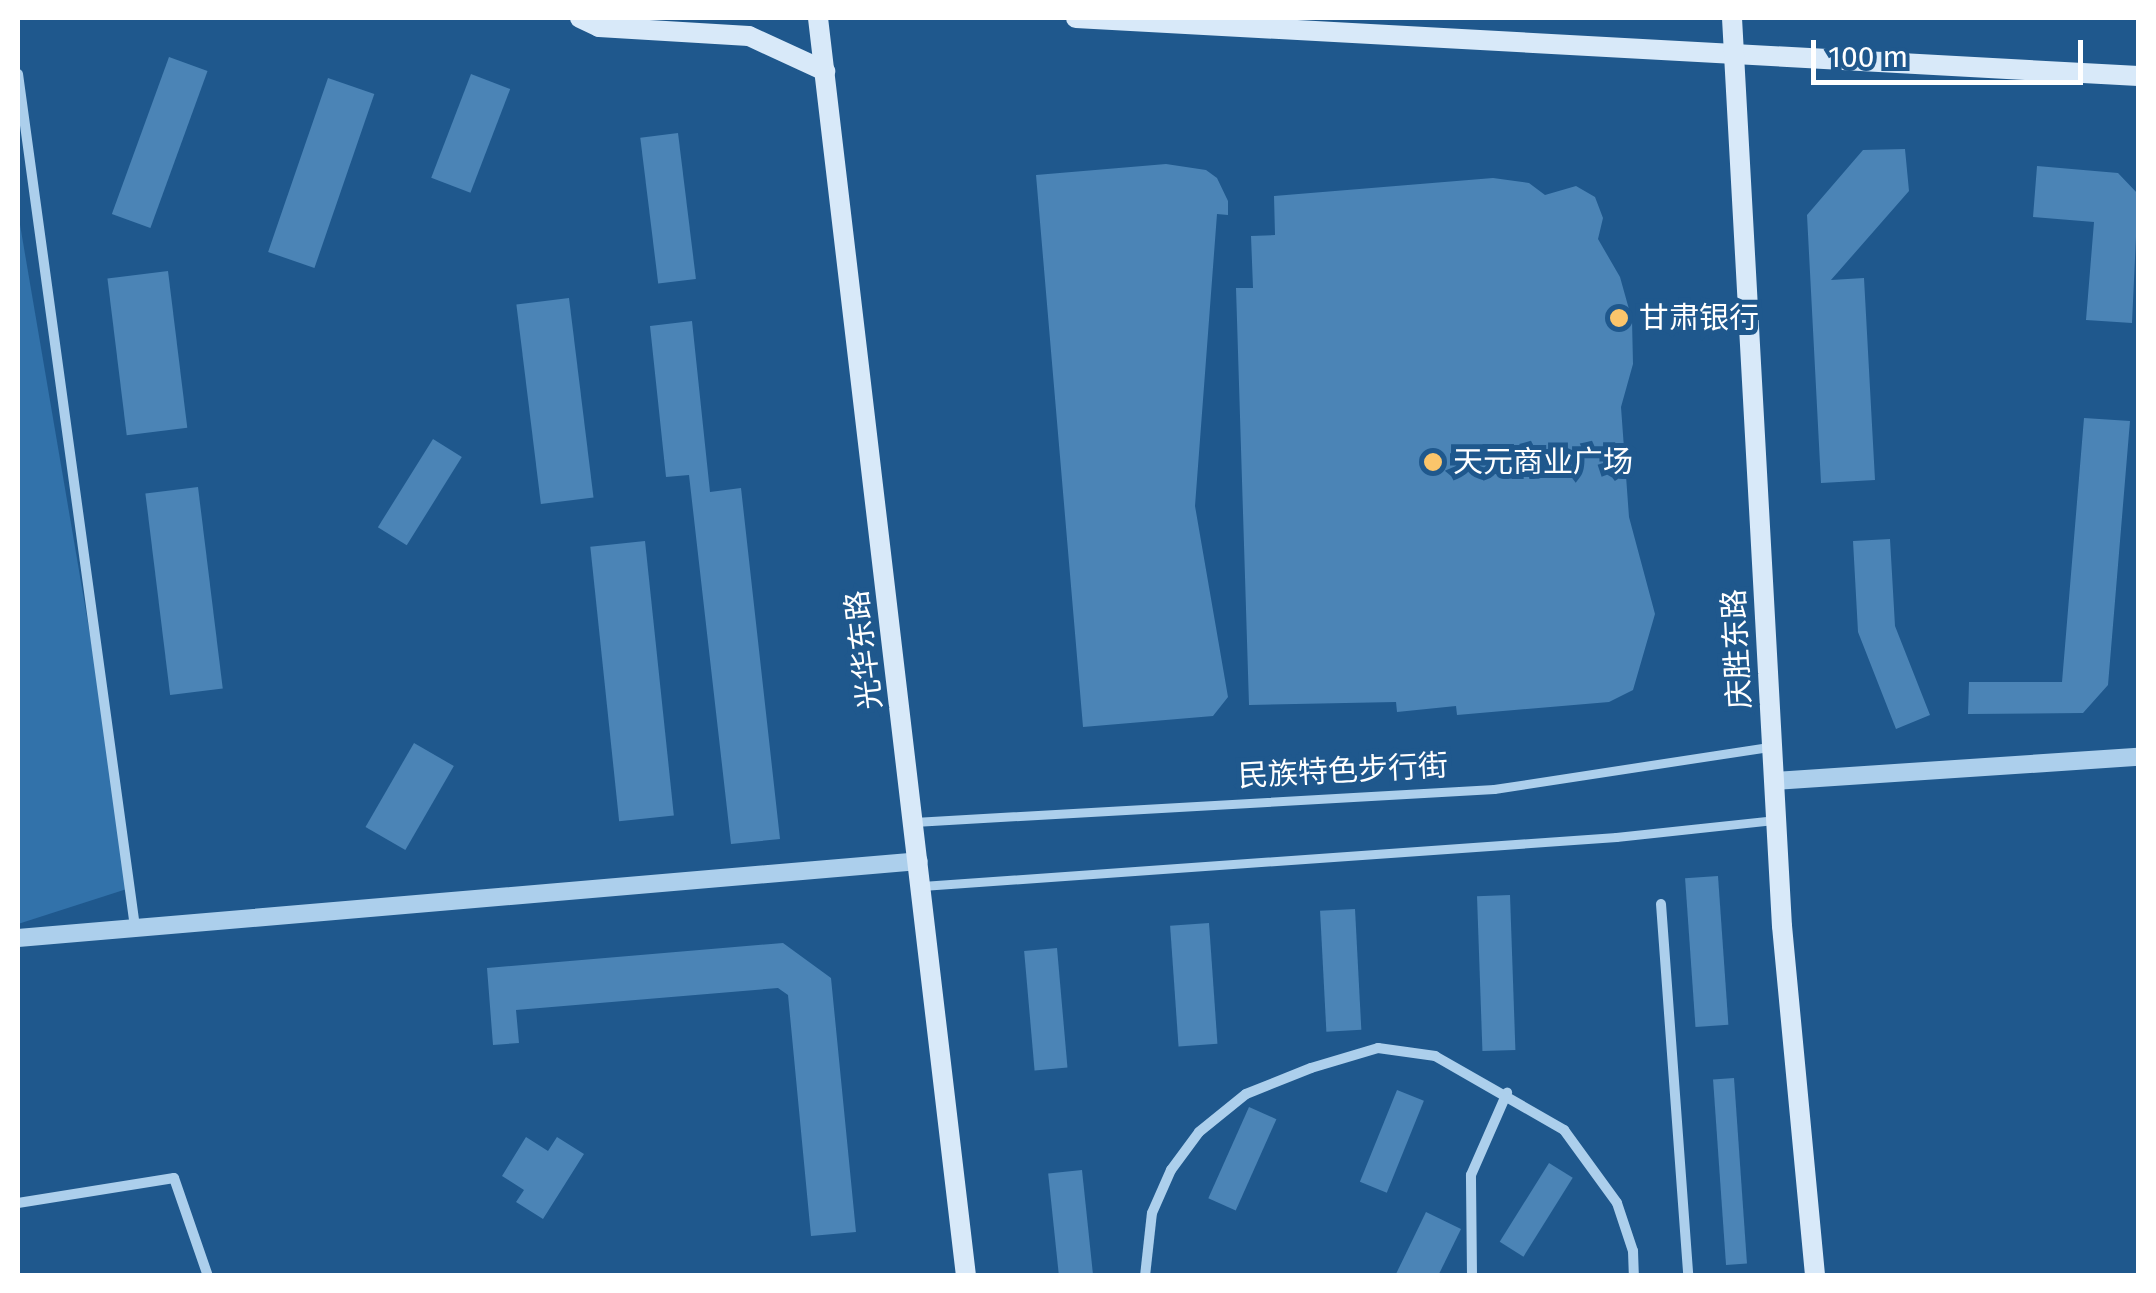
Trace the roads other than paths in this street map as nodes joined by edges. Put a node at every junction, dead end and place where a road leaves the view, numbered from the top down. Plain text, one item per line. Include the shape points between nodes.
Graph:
1 (580, 18) edge
2 (818, 18) edge
3 (1076, 18) edge
4 (1732, 18) edge
5 (1733, 56) junction
6 (824, 71) junction
7 (18, 74) edge
8 (2138, 76) edge
9 (1772, 747) junction
10 (2138, 757) edge
11 (1774, 781) junction
12 (1776, 820) junction
13 (914, 822) junction
14 (919, 861) junction
15 (922, 886) junction
16 (1661, 904) dead end
17 (135, 927) junction
18 (18, 938) edge
19 (1507, 1093) junction
20 (18, 1204) edge
21 (208, 1276) edge
22 (966, 1276) edge
23 (1145, 1276) edge
24 (1472, 1276) edge
25 (1634, 1276) edge
26 (1688, 1276) edge
27 (1815, 1276) edge

1 - 6 main road via 599,27 749,36
2 - 6 main road, 光华东路
3 - 5 main road
4 - 5 main road, 庆胜东路
5 - 8 main road
5 - 9 main road, 庆胜东路
6 - 13 main road, 光华东路
7 - 17 street
9 - 11 main road, 庆胜东路
9 - 13 street, 民族特色步行街 via 1494,789
10 - 11 street
11 - 12 main road, 庆胜东路
12 - 15 street via 1616,838
12 - 27 main road, 庆胜东路
13 - 14 main road, 光华东路
14 - 15 main road, 光华东路
14 - 17 street
15 - 22 main road, 光华东路
16 - 26 street
17 - 18 street
19 - 23 street via 1435,1056 1378,1048 1246,1094 1199,1132 1170,1170 1152,1213
19 - 24 street via 1470,1175
19 - 25 street via 1564,1130 1617,1202
20 - 21 street via 174,1178

